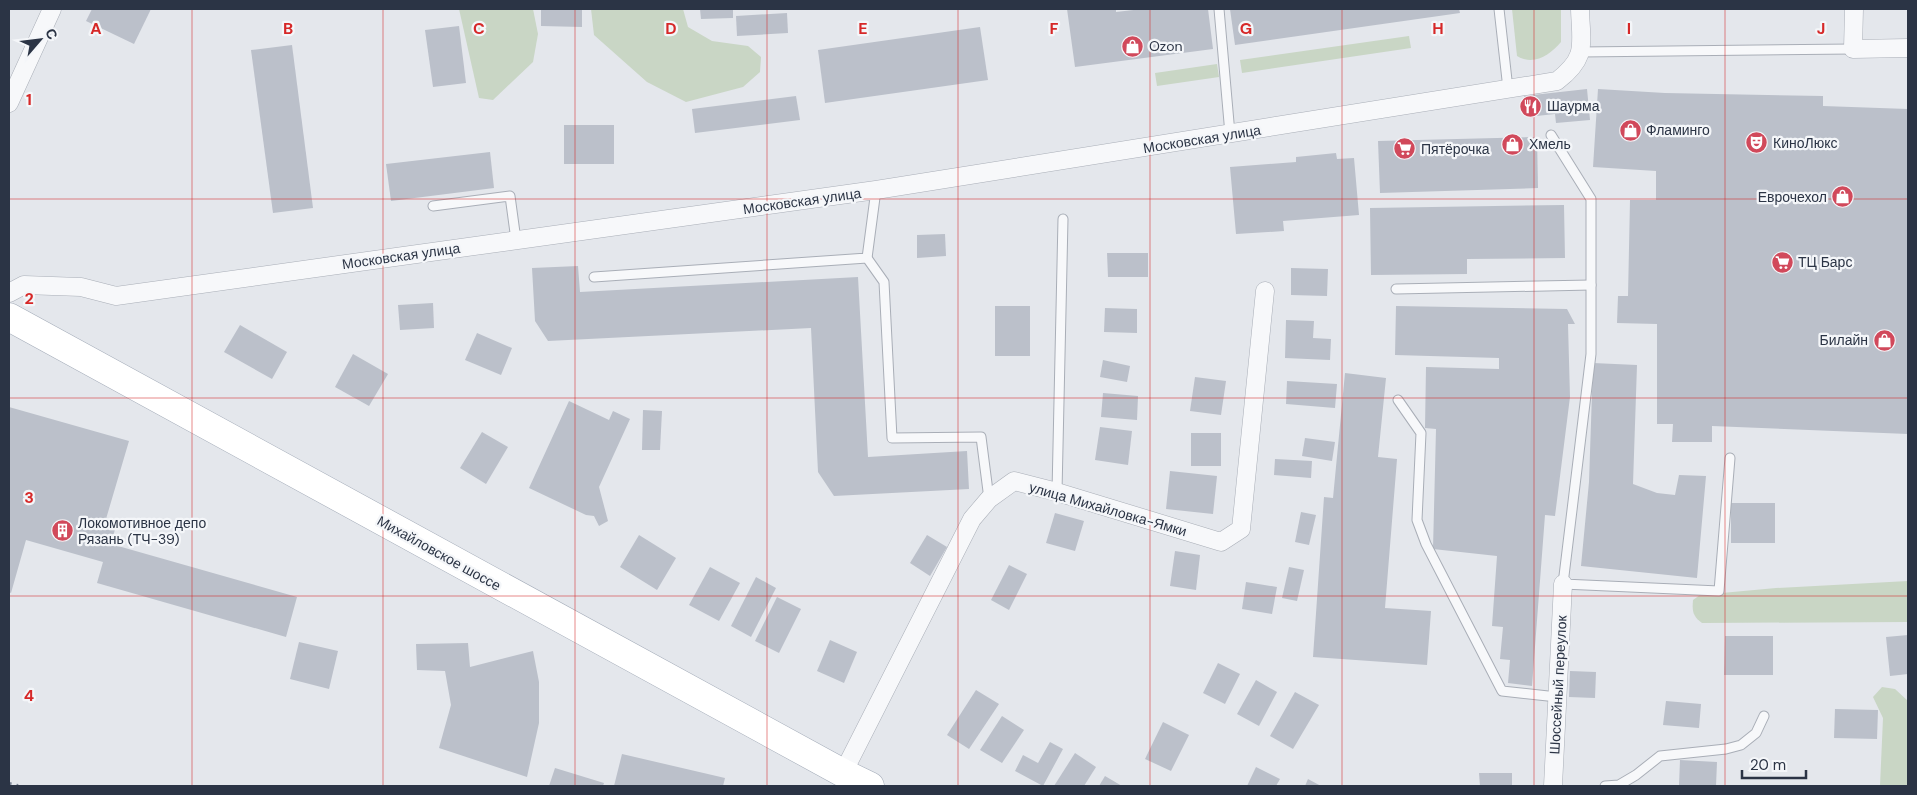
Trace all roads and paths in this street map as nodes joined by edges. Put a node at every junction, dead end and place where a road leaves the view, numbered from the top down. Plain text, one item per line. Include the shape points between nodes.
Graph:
1 (52, 9) edge
2 (1219, 9) edge
3 (1499, 9) edge
4 (1580, 9) edge
5 (1854, 9) edge
6 (1908, 48) edge
7 (1854, 49) junction
8 (1581, 52) junction
9 (1508, 89) junction
10 (9, 103) edge
11 (1230, 134) junction
12 (1551, 135) dead end
13 (876, 190) junction
14 (433, 206) dead end
15 (1063, 219) dead end
16 (516, 240) junction
17 (867, 258) junction
18 (594, 276) dead end
19 (1591, 286) junction
20 (1396, 289) dead end
21 (1266, 291) dead end
22 (9, 293) edge
23 (9, 317) edge
24 (1398, 400) dead end
25 (1730, 458) dead end
26 (1057, 492) junction
27 (988, 499) junction
28 (1563, 584) junction
29 (1557, 697) junction
30 (1764, 716) dead end
31 (843, 773) junction
32 (870, 786) edge
33 (1553, 786) edge
34 (1605, 786) edge

1 - 10 street
2 - 11 lane
3 - 9 lane
4 - 8 street
5 - 7 street
6 - 7 street
7 - 8 lane
8 - 9 street, Московская улица via 1570,70 1557,81
9 - 11 street, Московская улица
11 - 13 street, Московская улица
12 - 19 lane via 1591,199
13 - 16 street, Московская улица
13 - 17 lane
14 - 16 lane via 510,196
15 - 26 lane
16 - 22 street, Московская улица via 116,296 81,287 24,285
17 - 18 lane
17 - 27 lane via 884,282 892,438 981,437
19 - 20 lane
19 - 28 lane via 1591,354
21 - 26 street, улица Михайловка-Ямки via 1241,529 1221,542
23 - 31 main road, Михайловское шоссе
24 - 29 lane via 1421,433 1417,520 1426,544 1502,691
25 - 28 lane via 1719,591
26 - 27 street, улица Михайловка-Ямки via 1014,481
27 - 31 street, улица Михайловка-Ямки via 972,519
28 - 29 street, Шоссейный переулок
29 - 33 street, Шоссейный переулок
30 - 34 lane via 1756,733 1741,745 1660,756 1636,776 1620,784
31 - 32 main road, Михайловское шоссе

